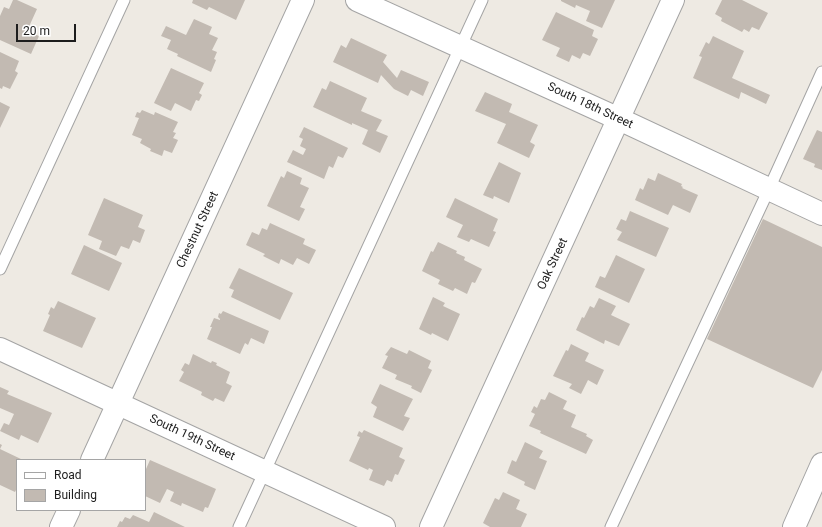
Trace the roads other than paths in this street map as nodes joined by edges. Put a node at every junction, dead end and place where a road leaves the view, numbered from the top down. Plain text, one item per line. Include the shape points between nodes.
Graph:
1 (124, 0) edge
2 (303, 0) edge
3 (357, 0) edge
4 (482, 0) edge
5 (673, 0) edge
6 (461, 46) junction
7 (822, 72) edge
8 (619, 119) junction
9 (769, 189) junction
10 (822, 214) edge
11 (0, 269) edge
12 (0, 349) edge
13 (118, 404) junction
14 (92, 459) edge
15 (822, 464) edge
16 (265, 472) junction
17 (69, 511) edge
18 (61, 527) edge
19 (239, 527) edge
20 (384, 527) edge
21 (432, 527) edge
22 (611, 527) edge
23 (794, 527) edge

1 - 11 lane
2 - 13 street, Chestnut Street
3 - 6 street, South 18th Street
4 - 6 lane
5 - 8 street, Oak Street
6 - 8 street, South 18th Street
6 - 16 lane
7 - 9 lane
8 - 9 street, South 18th Street
8 - 21 street, Oak Street
9 - 10 street, South 18th Street
9 - 22 lane
12 - 13 street, South 19th Street
13 - 14 street, Chestnut Street
13 - 16 street, South 19th Street
15 - 23 street
16 - 19 lane
16 - 20 street, South 19th Street
17 - 18 street

